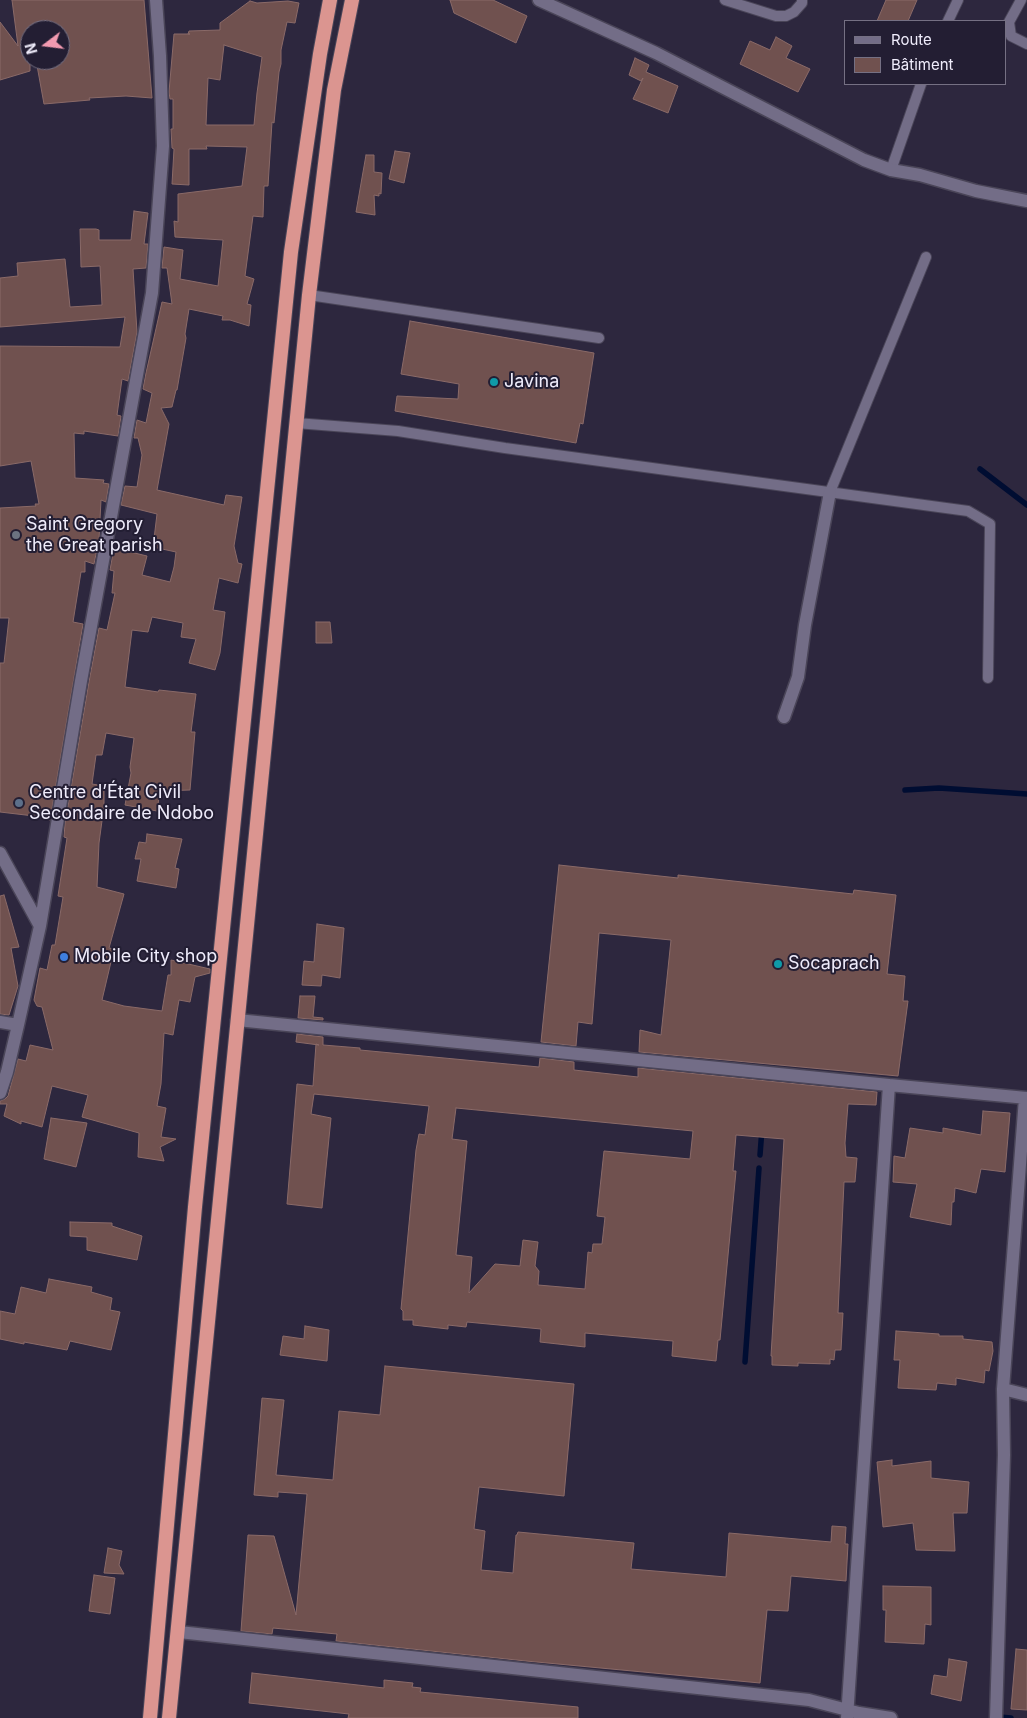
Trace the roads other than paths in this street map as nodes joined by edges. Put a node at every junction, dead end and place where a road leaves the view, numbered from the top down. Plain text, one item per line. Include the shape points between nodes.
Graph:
1 (156, 0) edge
2 (330, 0) edge
3 (352, 0) edge
4 (539, 0) edge
5 (725, 0) edge
6 (802, 0) edge
7 (958, 0) edge
8 (1021, 0) edge
9 (948, 20) edge
10 (1027, 44) edge
11 (921, 85) edge
12 (315, 86) junction
13 (334, 90) junction
14 (891, 170) junction
15 (1027, 201) edge
16 (926, 257) dead end
17 (309, 295) junction
18 (599, 338) dead end
19 (296, 423) junction
20 (830, 492) junction
21 (988, 678) dead end
22 (248, 680) junction
23 (270, 684) junction
24 (784, 717) dead end
25 (0, 853) edge
26 (40, 926) junction
27 (237, 1020) junction
28 (0, 1022) edge
29 (18, 1025) junction
30 (889, 1086) junction
31 (0, 1093) edge
32 (1026, 1098) edge
33 (1003, 1389) junction
34 (1027, 1395) edge
35 (173, 1460) junction
36 (194, 1460) junction
37 (179, 1632) junction
38 (848, 1714) edge
39 (150, 1718) edge
40 (169, 1718) edge
41 (891, 1718) edge
42 (996, 1718) edge

1 - 26 street via 164,146 152,293
2 - 12 highway
3 - 13 highway
4 - 14 street via 656,53 864,160
5 - 6 lane via 776,16 794,12
7 - 9 lane
8 - 10 lane via 1010,22 1011,36
11 - 14 lane
12 - 13 highway
12 - 22 highway via 291,252
13 - 17 highway
14 - 15 street
16 - 20 lane
17 - 18 lane
17 - 19 highway
19 - 20 lane via 398,432
19 - 23 highway
20 - 21 lane via 968,511 990,524
20 - 24 street via 798,677
22 - 23 highway
22 - 35 highway
23 - 27 highway
25 - 26 street
26 - 29 street
27 - 30 street
27 - 36 highway
28 - 29 street
29 - 31 street
30 - 32 street
30 - 38 street
32 - 33 street
33 - 34 street
33 - 42 street
35 - 36 highway
35 - 39 highway
36 - 37 highway
37 - 38 street via 810,1700
37 - 40 highway
38 - 41 street

